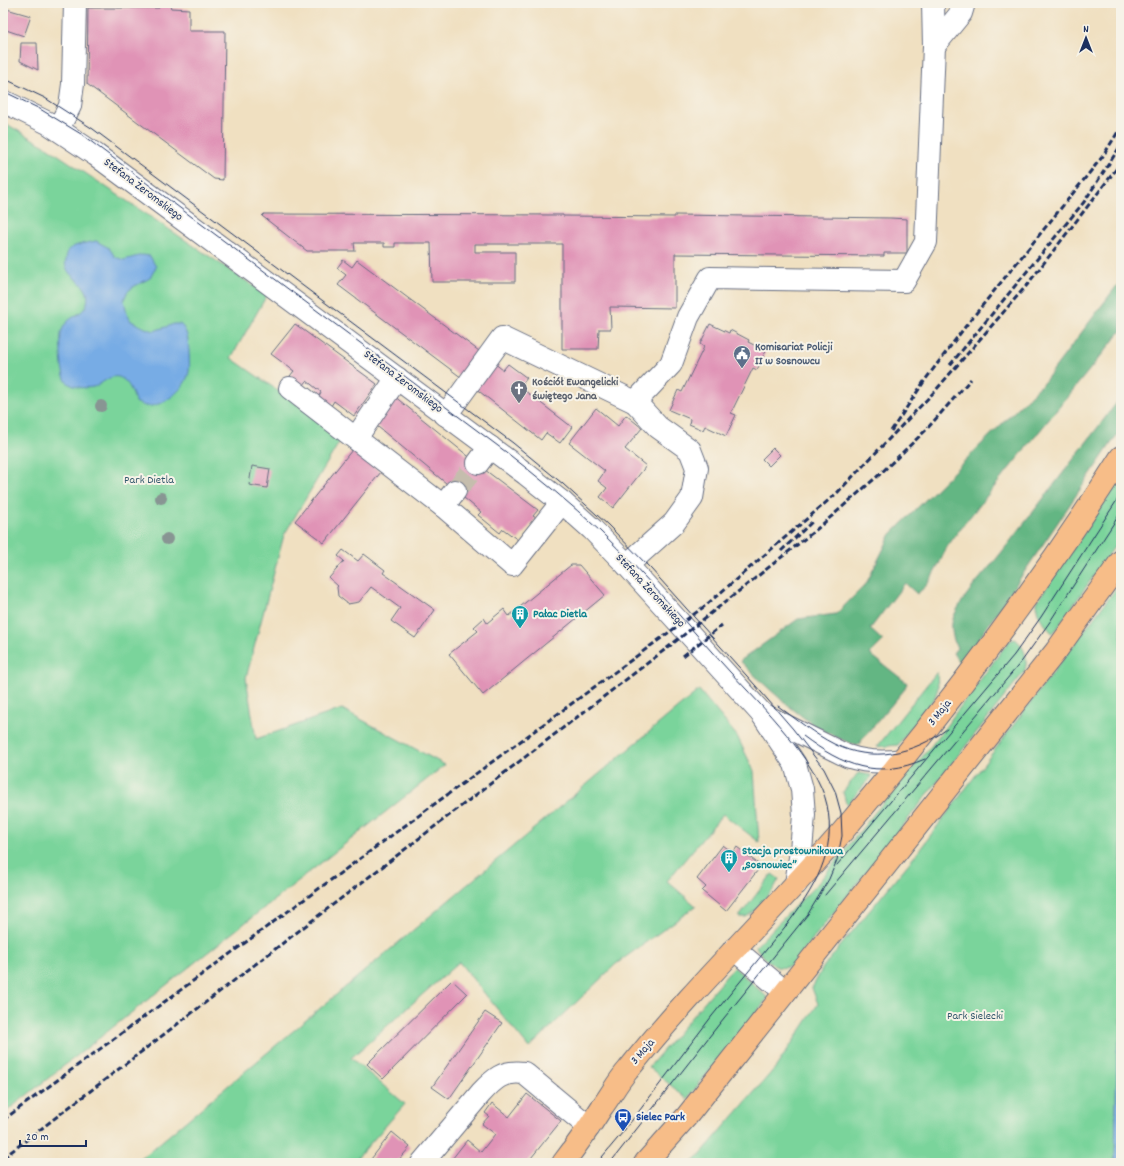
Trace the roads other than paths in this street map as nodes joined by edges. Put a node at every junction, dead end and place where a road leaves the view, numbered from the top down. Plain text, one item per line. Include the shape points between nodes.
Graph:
1 (75, 3) edge
2 (933, 3) edge
3 (964, 3) edge
4 (934, 46) junction
5 (3, 101) edge
6 (58, 129) junction
7 (397, 378) junction
8 (290, 388) dead end
9 (635, 402) junction
10 (446, 415) junction
11 (356, 438) junction
12 (1121, 457) edge
13 (562, 502) junction
14 (1121, 561) edge
15 (627, 565) junction
16 (762, 714) junction
17 (902, 760) junction
18 (796, 884) junction
19 (734, 949) junction
20 (785, 992) junction
21 (589, 1127) junction
22 (422, 1163) edge
23 (563, 1163) edge
24 (645, 1163) edge

1 - 6 street via 73,84 70,106
2 - 4 street
3 - 4 street via 961,13
4 - 9 street via 926,242 904,281 710,278 688,317 671,364
5 - 6 street, Stefana Żeromskiego
6 - 7 street, Stefana Żeromskiego
7 - 10 street, Stefana Żeromskiego
7 - 11 street
8 - 11 street
9 - 10 street via 502,338
9 - 15 street via 658,426 690,450 697,468 692,498 674,523
10 - 13 street, Stefana Żeromskiego via 484,455
11 - 13 street via 449,499 512,565
12 - 17 main road, 3 Maja via 1022,605
13 - 15 street, Stefana Żeromskiego
14 - 20 main road via 1056,651
15 - 16 street, Stefana Żeromskiego
16 - 17 street, Stefana Żeromskiego via 859,760
16 - 18 street, Stefana Żeromskiego via 794,764 802,789 804,815
17 - 18 main road, 3 Maja
18 - 19 main road, 3 Maja
19 - 20 street
19 - 21 main road, 3 Maja via 626,1071
20 - 24 main road via 687,1116
21 - 22 street via 524,1073 504,1074 480,1093
21 - 23 main road, 3 Maja

